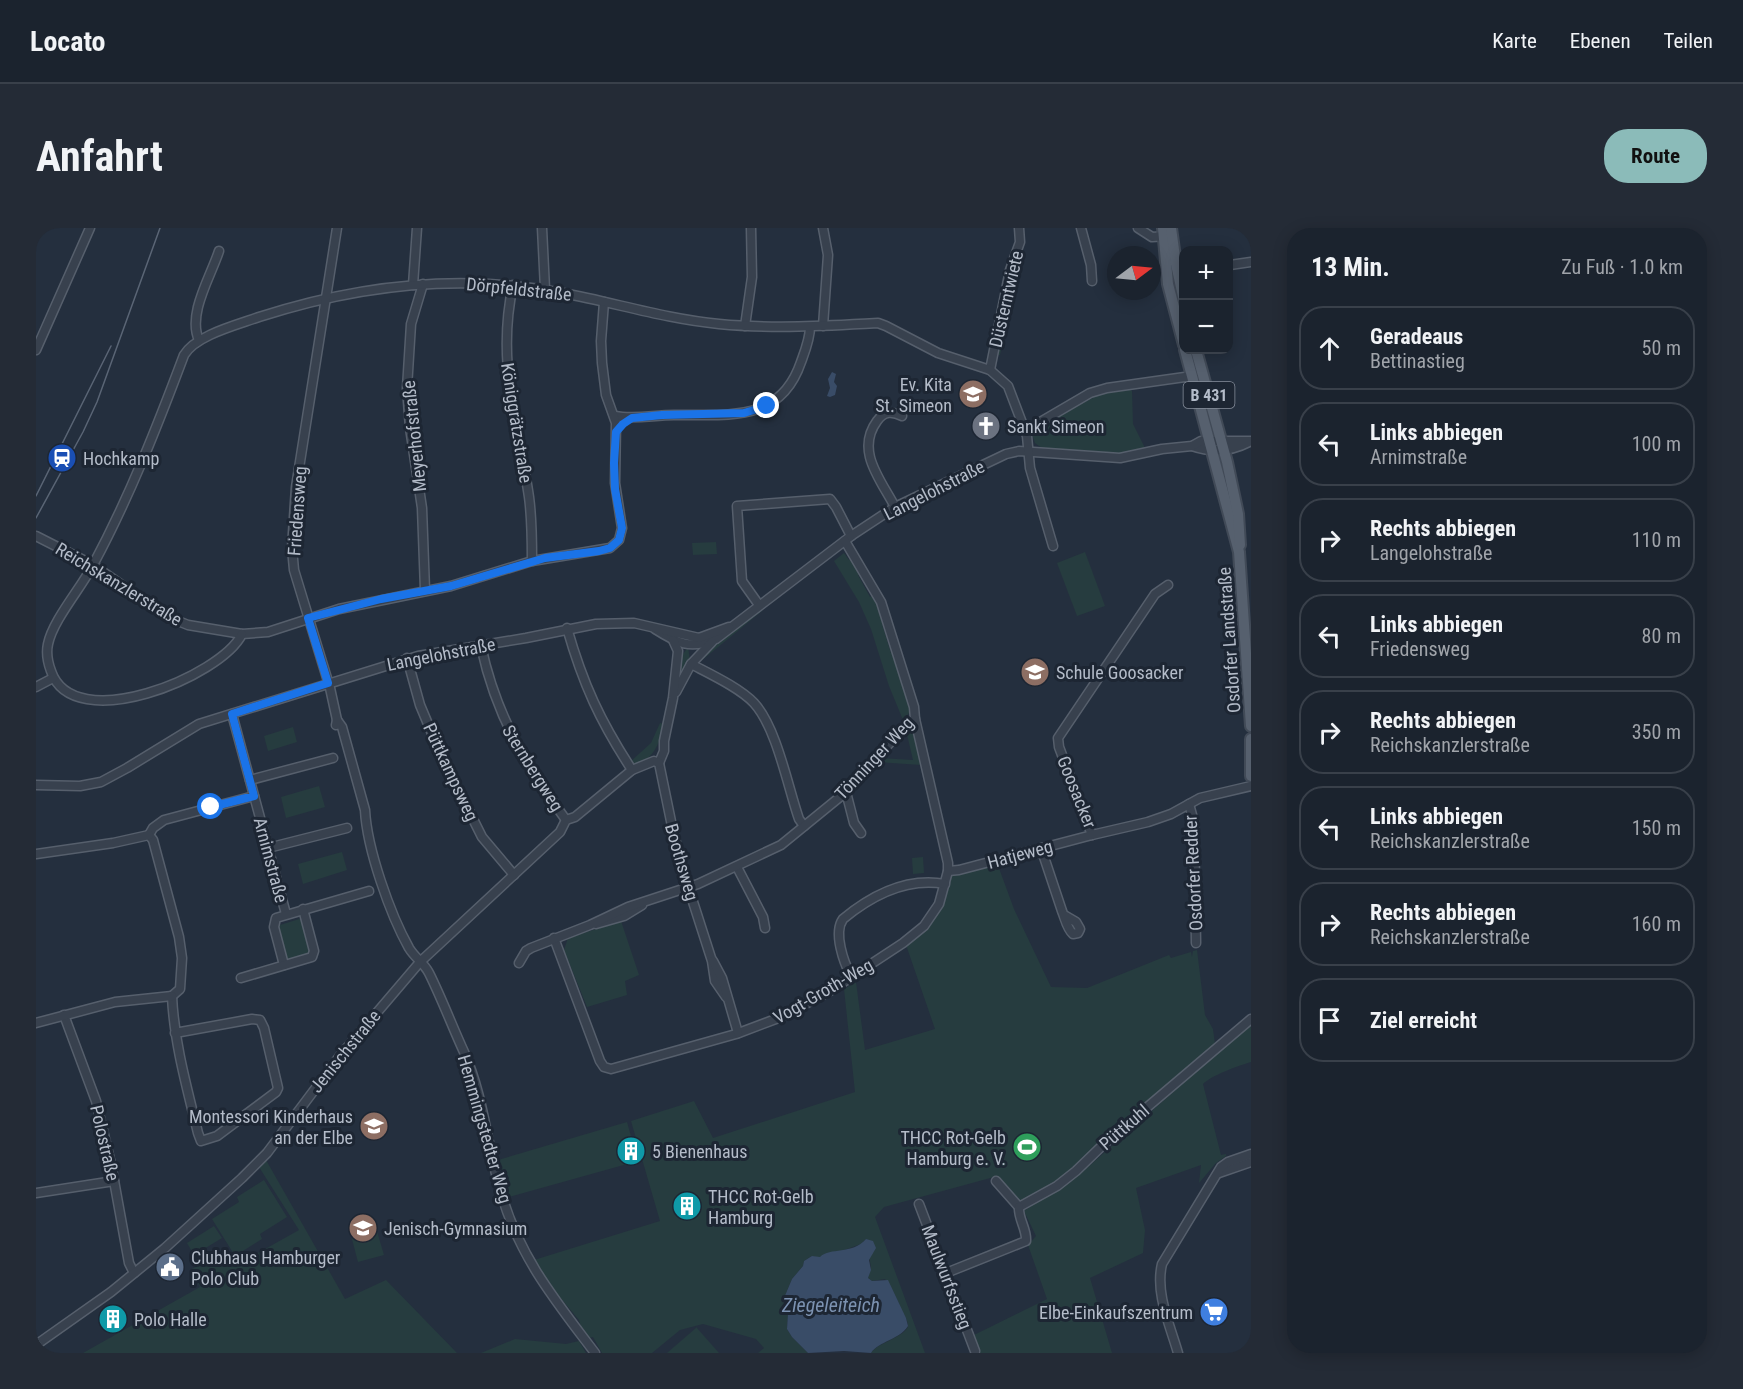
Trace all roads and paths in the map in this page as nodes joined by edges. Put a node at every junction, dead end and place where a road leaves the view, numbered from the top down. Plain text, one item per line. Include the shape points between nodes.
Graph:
1 (90, 228) edge
2 (337, 228) edge
3 (417, 228) edge
4 (542, 228) edge
5 (751, 228) edge
6 (823, 228) edge
7 (1019, 228) edge
8 (1081, 228) edge
9 (1138, 228) edge
10 (1167, 232) edge
11 (219, 251) dead end
12 (1251, 262) edge
13 (1233, 265) edge
14 (1092, 281) dead end
15 (423, 284) junction
16 (412, 285) junction
17 (513, 285) junction
18 (544, 289) junction
19 (325, 298) junction
20 (1184, 300) edge
21 (604, 302) junction
22 (745, 326) junction
23 (823, 326) junction
24 (1179, 326) edge
25 (810, 327) junction
26 (199, 340) junction
27 (36, 350) edge
28 (1186, 354) edge
29 (1197, 354) edge
30 (990, 370) junction
31 (1192, 376) junction
32 (615, 416) junction
33 (902, 416) dead end
34 (632, 418) junction
35 (1025, 431) junction
36 (616, 432) junction
37 (1250, 441) edge
38 (1217, 446) junction
39 (1029, 452) junction
40 (895, 507) junction
41 (36, 536) edge
42 (848, 538) junction
43 (1053, 546) dead end
44 (532, 561) junction
45 (93, 565) junction
46 (1168, 585) dead end
47 (425, 590) junction
48 (759, 605) junction
49 (308, 618) junction
50 (729, 627) junction
51 (567, 628) junction
52 (652, 628) junction
53 (242, 634) junction
54 (684, 634) junction
55 (699, 638) junction
56 (716, 639) junction
57 (673, 640) junction
58 (689, 644) junction
59 (481, 646) junction
60 (678, 655) junction
61 (408, 658) junction
62 (691, 664) junction
63 (53, 678) junction
64 (328, 683) junction
65 (36, 687) edge
66 (673, 698) junction
67 (232, 714) junction
68 (915, 719) junction
69 (1251, 726) edge
70 (1251, 739) edge
71 (333, 758) dead end
72 (656, 762) junction
73 (632, 770) junction
74 (1251, 776) edge
75 (250, 780) junction
76 (36, 785) edge
77 (1251, 786) edge
78 (846, 792) junction
79 (254, 796) junction
80 (1189, 804) junction
81 (566, 820) junction
82 (804, 826) junction
83 (347, 828) dead end
84 (861, 833) dead end
85 (149, 835) junction
86 (1092, 835) junction
87 (268, 848) junction
88 (1041, 848) junction
89 (36, 854) edge
90 (737, 867) junction
91 (948, 871) junction
92 (514, 875) junction
93 (945, 884) junction
94 (688, 887) junction
95 (369, 891) dead end
96 (303, 909) junction
97 (286, 914) junction
98 (1064, 915) dead end
99 (765, 928) dead end
100 (554, 938) junction
101 (1196, 943) dead end
102 (420, 962) junction
103 (519, 963) dead end
104 (284, 965) junction
105 (851, 976) junction
106 (241, 978) dead end
107 (172, 996) junction
108 (64, 1015) junction
109 (1251, 1019) edge
110 (36, 1023) edge
111 (175, 1034) junction
112 (738, 1034) junction
113 (1251, 1154) edge
114 (1251, 1162) edge
115 (1215, 1175) junction
116 (114, 1181) junction
117 (996, 1181) dead end
118 (36, 1193) edge
119 (919, 1204) dead end
120 (1019, 1207) junction
121 (134, 1273) junction
122 (946, 1274) junction
123 (36, 1345) edge
124 (975, 1351) dead end
125 (595, 1353) edge
126 (1178, 1353) edge

1 - 27 street
2 - 19 street, Friedensweg
3 - 16 street
4 - 18 street
5 - 22 street via 752,277
6 - 23 street via 828,267
7 - 30 street, Düsterntwiete via 1020,242 1010,270
8 - 14 street
9 - 10 street via 1147,235
10 - 20 main road
10 - 24 main road via 1168,284
11 - 26 street via 196,317
12 - 13 street
15 - 16 street, Dörpfeldstraße
15 - 17 street, Dörpfeldstraße
15 - 47 street, Meyerhofstraße via 411,324 407,388 423,525
16 - 19 street, Dörpfeldstraße
17 - 18 street, Dörpfeldstraße
17 - 44 street, Königgrätzstraße via 506,327 506,359 530,500
18 - 21 street, Dörpfeldstraße
19 - 26 street, Dörpfeldstraße
19 - 49 street, Friedensweg via 292,523 294,570
21 - 22 street, Dörpfeldstraße via 682,320
21 - 32 street, Reichskanzlerstraße via 602,363 606,395
22 - 25 street, Dörpfeldstraße
23 - 25 street, Dörpfeldstraße
23 - 30 street, Dörpfeldstraße via 882,324 938,352
25 - 34 street via 796,374 782,394 767,406 744,413
26 - 45 street via 184,356 153,438
28 - 31 main road, Osdorfer Landstraße / B 431
29 - 38 main road, Osdorfer Landstraße / B 431
30 - 35 street, Dörpfeldstraße via 1008,386
31 - 35 street via 1090,393
31 - 38 main road, Osdorfer Landstraße / B 431
32 - 34 street
32 - 36 street, Reichskanzlerstraße
33 - 40 street via 889,412 883,415 874,426 869,443 870,462
34 - 36 street
35 - 39 street, Dörpfeldstraße
36 - 44 street, Reichskanzlerstraße via 615,483 622,528 619,540 605,550
37 - 38 street, Langelohstraße
38 - 39 street, Langelohstraße via 1201,441 1192,446 1120,458
38 - 69 main road, Osdorfer Landstraße / B 431 via 1239,552
39 - 40 street, Langelohstraße via 1006,454
39 - 43 street via 1034,487
40 - 42 street, Langelohstraße
41 - 45 street, Reichskanzlerstraße
42 - 48 street, Langelohstraße
42 - 48 street, Tönninger Weg via 830,499 737,506 742,581
42 - 68 street, Tönninger Weg via 885,614 912,696
44 - 47 street, Reichskanzlerstraße
45 - 53 street, Reichskanzlerstraße via 168,617 188,625
45 - 63 street via 51,636 48,660
46 - 86 street, Goosacker via 1155,594 1059,738
47 - 49 street, Reichskanzlerstraße
48 - 50 street, Langelohstraße
49 - 53 street, Reichskanzlerstraße via 268,632
49 - 64 street, Friedensweg
50 - 55 street, Langelohstraße
50 - 56 street, Langelohstraße
51 - 52 street, Langelohstraße via 634,623
51 - 59 street, Langelohstraße
51 - 73 street via 588,693
52 - 54 street, Langelohstraße
52 - 57 street, Langelohstraße
53 - 63 street via 234,646 199,670 136,697 104,701 83,698 67,693
54 - 55 street, Langelohstraße
54 - 58 street
55 - 58 street
56 - 58 street, Langelohstraße
56 - 62 street
57 - 58 street, Langelohstraße
57 - 60 street
58 - 60 street
58 - 62 street
59 - 61 street, Langelohstraße
59 - 81 street, Sternbergweg via 503,718 530,769
60 - 66 street
61 - 64 street, Langelohstraße
61 - 92 street, Püttkampsweg via 420,705 441,755 482,837
62 - 66 street
62 - 82 street via 748,697 761,711
63 - 65 street
64 - 67 street, Langelohstraße
64 - 102 street, Friedensweg via 341,746 390,906 408,947
66 - 72 street via 664,751
67 - 75 street, Arnimstraße
67 - 76 street, Langelohstraße via 191,727 101,782 80,786
68 - 78 street, Tönninger Weg
68 - 91 street, Vogt-Groth-Weg
70 - 74 main road
71 - 75 street
72 - 73 street, Jenischstraße
72 - 94 street, Boothsweg
73 - 81 street, Jenischstraße via 575,818
75 - 79 street, Arnimstraße
77 - 80 street, Goosacker
78 - 82 street, Tönninger Weg
78 - 84 street via 854,823
79 - 85 street via 171,818 158,824
79 - 87 street, Arnimstraße
80 - 86 street, Goosacker via 1149,822
80 - 101 street, Osdorfer Redder via 1194,822
81 - 92 street, Jenischstraße via 560,832
82 - 90 street, Tönninger Weg via 781,845
83 - 87 street
85 - 89 street
85 - 107 street via 182,955 180,989
86 - 88 street, Hatjeweg
87 - 97 street, Arnimstraße
88 - 91 street, Hatjeweg
88 - 98 street
90 - 94 street, Tönninger Weg
90 - 99 street
91 - 93 street, Vogt-Groth-Weg
92 - 102 street, Jenischstraße
93 - 105 street, Vogt-Groth-Weg via 939,904 924,926
93 - 105 street via 925,881 891,888 843,919 839,935
94 - 100 street, Tönninger Weg
94 - 112 street, Boothsweg via 715,981 726,998
95 - 96 street
96 - 97 street
96 - 104 street, Arnimstraße via 314,954
97 - 104 street, Arnimstraße via 276,918 274,927
100 - 103 street, Tönninger Weg via 526,951
100 - 112 street, Vogt-Groth-Weg via 600,1061 607,1068
102 - 121 street, Jenischstraße via 339,1057 267,1152 183,1233
102 - 125 street, Hemmingstedter Weg via 429,972 474,1078 498,1183 519,1241 542,1283
104 - 106 street, Arnimstraße
105 - 112 street, Vogt-Groth-Weg via 792,1012
107 - 108 street via 115,1002
107 - 111 street
108 - 110 street
108 - 116 street, Polostraße via 96,1101
109 - 120 street, Püttkuhl via 1104,1143 1076,1172
111 - 111 street via 260,1020 278,1084 276,1092 217,1137 201,1141
113 - 115 street via 1225,1163
114 - 115 street
115 - 126 street via 1161,1270 1161,1288
116 - 118 street
116 - 121 street, Polostraße
117 - 120 street
119 - 122 street, Maulwurfsstieg
120 - 122 street via 1026,1241
121 - 123 street, Jenischstraße
122 - 124 street, Maulwurfsstieg

